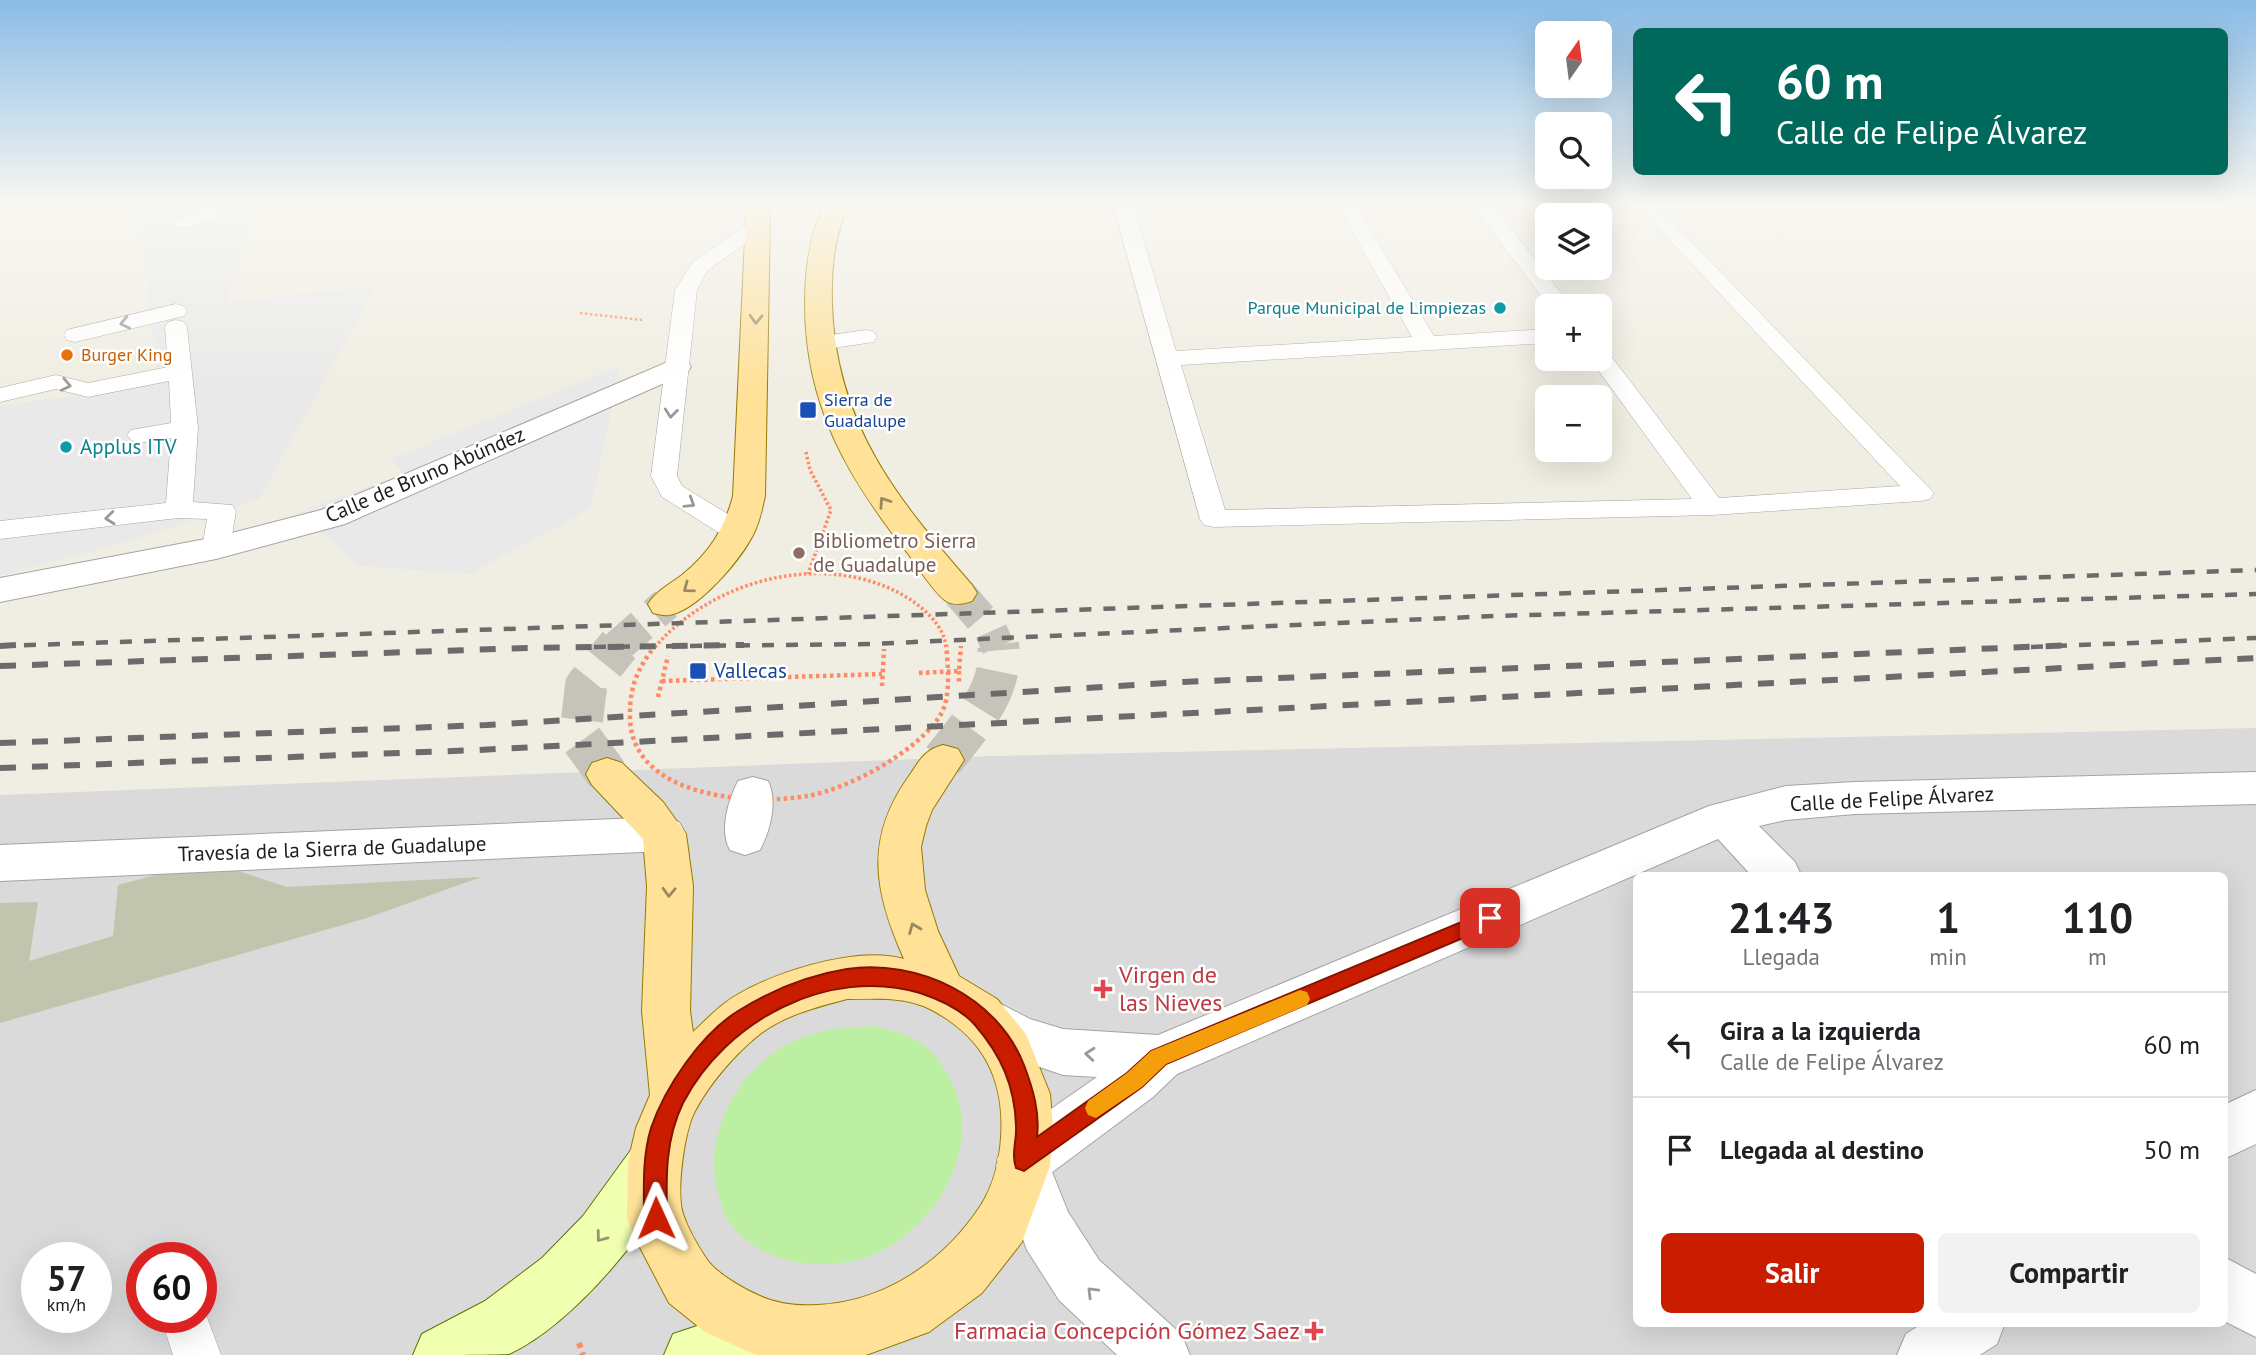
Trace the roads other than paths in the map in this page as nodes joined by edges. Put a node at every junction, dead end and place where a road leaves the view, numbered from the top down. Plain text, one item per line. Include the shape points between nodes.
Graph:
1 (705, 264) edge
2 (753, 264) edge
3 (821, 264) edge
4 (1140, 264) edge
5 (1381, 264) edge
6 (1528, 264) edge
7 (1703, 264) edge
8 (1551, 294) edge
9 (75, 335) dead end
10 (866, 337) dead end
11 (1535, 337) edge
12 (819, 343) junction
13 (1427, 343) junction
14 (1167, 359) junction
15 (677, 367) junction
16 (1610, 371) edge
17 (179, 372) junction
18 (0, 395) edge
19 (186, 428) junction
20 (140, 435) dead end
21 (1712, 507) junction
22 (178, 510) junction
23 (0, 530) edge
24 (739, 533) junction
25 (216, 548) junction
26 (0, 590) edge
27 (959, 593) tunnel mouth
28 (666, 604) tunnel mouth
29 (943, 760) tunnel mouth
30 (607, 774) tunnel mouth
31 (2256, 788) edge
32 (1724, 818) junction
33 (664, 834) junction
34 (0, 863) edge
35 (1776, 872) edge
36 (961, 1003) junction
37 (1159, 1058) junction
38 (676, 1095) junction
39 (2256, 1115) edge
40 (2228, 1132) edge
41 (655, 1162) junction
42 (1024, 1163) junction
43 (2228, 1289) edge
44 (2256, 1308) edge
45 (1970, 1327) edge
46 (769, 1331) junction
47 (190, 1333) edge
48 (856, 1344) edge
49 (197, 1355) edge
50 (443, 1355) edge
51 (694, 1355) edge
52 (1160, 1355) edge
53 (1927, 1355) edge

1 - 15 lane via 686,290
2 -> 24 main road via 749,496
3 - 12 main road
4 - 14 lane
5 - 13 lane
6 - 8 lane
7 - 21 lane via 1921,493
17 -> 9 lane via 176,319
10 - 12 lane
11 - 13 lane
27 -> 12 main road via 867,477 834,411
13 - 14 lane
14 - 21 lane via 1214,519
15 -> 24 lane via 664,477 671,491
15 - 25 street, Calle de Bruno Abúndez via 333,517
16 - 21 lane
18 -> 17 lane via 56,382 88,390
17 - 19 lane
19 - 20 lane
19 - 22 lane
22 -> 23 lane
22 - 25 lane via 222,511
24 -> 28 main road via 723,557
25 - 26 street, Calle de Bruno Abúndez
36 -> 29 main road via 912,925 898,881 904,827 915,801
30 - 33 main road
31 - 32 street, Calle de Felipe Álvarez via 1855,798 1786,803
32 - 35 street
32 - 37 street, Calle de Felipe Álvarez
33 - 34 street, Travesía de la Sierra de Guadalupe
33 -> 38 main road via 670,886 666,1011
37 -> 36 street, Calle de Felipe Álvarez via 1063,1052 1017,1037
36 - 38 main road via 897,978 847,978 792,992 743,1018 708,1051
36 - 42 main road via 1008,1050 1024,1094
37 - 42 street, Calle de Felipe Álvarez
38 - 41 main road
39 - 40 street
41 - 46 main road via 656,1218 689,1283 726,1311
41 -> 50 main road via 596,1244 556,1283 509,1320
42 - 48 main road via 1002,1222 962,1273
52 -> 42 street via 1079,1280 1046,1230
43 - 44 street
45 - 53 street
46 - 48 main road
46 - 51 main road
47 - 49 lane

